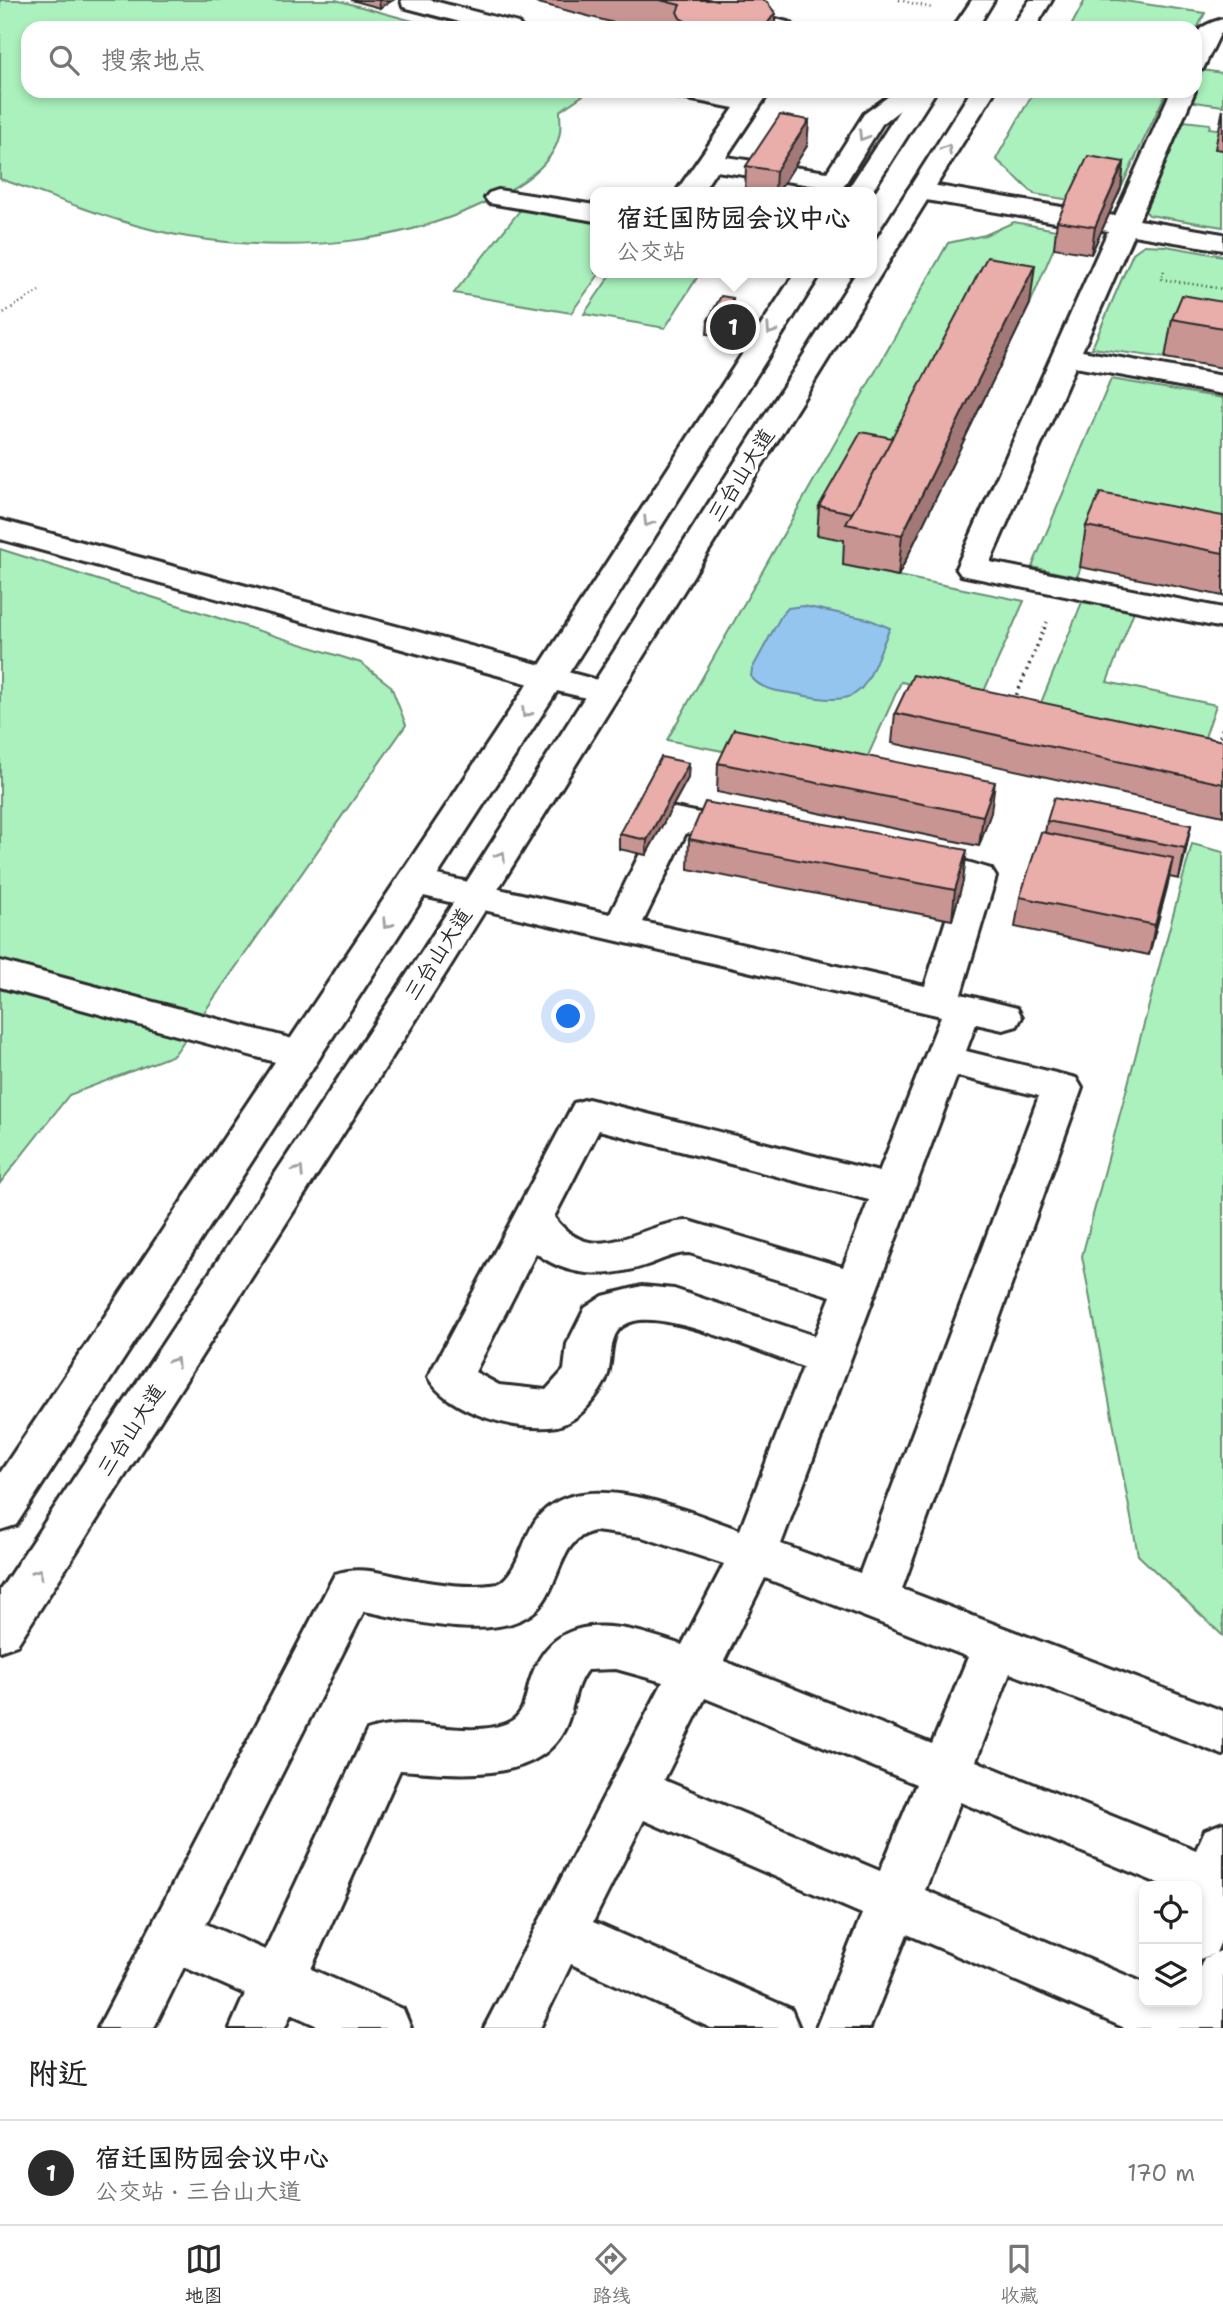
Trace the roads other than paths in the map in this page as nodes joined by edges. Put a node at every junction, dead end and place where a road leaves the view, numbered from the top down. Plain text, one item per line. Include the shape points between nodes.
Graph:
1 (678, 0) edge
2 (983, 0) edge
3 (1041, 0) edge
4 (411, 2) dead end
5 (483, 21) edge
6 (757, 21) edge
7 (970, 21) edge
8 (1028, 21) edge
9 (1223, 26) edge
10 (1202, 48) edge
11 (753, 98) edge
12 (902, 98) edge
13 (919, 98) edge
14 (979, 98) edge
15 (1180, 98) edge
16 (715, 155) junction
17 (835, 180) edge
18 (693, 187) edge
19 (862, 187) edge
20 (920, 191) junction
21 (498, 198) dead end
22 (590, 212) edge
23 (1124, 225) junction
24 (1223, 242) edge
25 (877, 260) edge
26 (805, 278) edge
27 (866, 278) edge
28 (1066, 357) junction
29 (1223, 385) edge
30 (0, 528) edge
31 (1223, 618) edge
32 (548, 679) junction
33 (604, 692) junction
34 (780, 839) edge
35 (886, 860) edge
36 (415, 882) junction
37 (476, 895) junction
38 (621, 929) junction
39 (0, 974) edge
40 (968, 1009) junction
41 (301, 1055) junction
42 (944, 1059) junction
43 (892, 1191) junction
44 (533, 1219) junction
45 (855, 1287) junction
46 (828, 1358) junction
47 (0, 1511) edge
48 (754, 1553) junction
49 (874, 1600) junction
50 (0, 1630) edge
51 (996, 1646) junction
52 (694, 1671) junction
53 (1223, 1733) edge
54 (945, 1773) junction
55 (633, 1791) junction
56 (1218, 1864) edge
57 (893, 1903) junction
58 (1202, 1918) edge
59 (560, 1933) junction
60 (173, 1936) junction
61 (1223, 1976) edge
62 (268, 2005) edge
63 (1181, 2020) edge
64 (125, 2028) edge
65 (384, 2028) edge
66 (511, 2028) edge
67 (772, 2028) edge
68 (843, 2028) edge

1 - 6 main road
2 - 7 main road
3 - 8 main road
4 - 5 main road
9 - 10 main road via 1210,30
11 - 16 main road
12 -> 17 main road via 873,119
13 - 19 main road
20 -> 14 main road, 三台山大道
15 - 23 main road
16 - 17 main road
16 - 18 main road
20 - 23 main road
20 - 25 main road, 三台山大道
21 - 22 main road
23 - 24 main road
23 - 28 main road
26 -> 32 main road
27 - 33 main road, 三台山大道
28 - 29 main road
28 - 31 main road via 972,568
30 - 32 main road
32 - 33 main road
32 -> 36 main road
37 -> 33 main road, 三台山大道
34 - 38 main road via 675,819
35 - 40 main road via 978,877
36 - 37 main road
36 -> 41 main road
37 - 38 main road
50 -> 37 main road, 三台山大道
38 - 40 main road
39 - 41 main road
40 - 42 main road
41 - 47 main road
42 - 43 main road
42 - 49 main road via 1062,1088
43 - 44 main road via 588,1112
43 - 45 main road
44 - 45 main road via 553,1244 578,1256 612,1260 666,1237 689,1237
44 - 46 main road via 450,1377 465,1391 520,1408 556,1408 586,1374 589,1344 600,1320 618,1308 642,1303 674,1306
45 - 46 main road
46 - 48 main road
48 - 49 main road
48 - 52 main road
48 - 60 main road via 627,1513 593,1512 554,1531 517,1598 483,1608 433,1604 352,1588
49 - 51 main road
51 - 53 main road
51 - 54 main road
52 - 54 main road
52 - 55 main road
52 - 62 main road via 617,1648 581,1649 563,1661 554,1675 550,1712 539,1730 519,1743 492,1749 385,1747
54 - 56 main road
54 - 57 main road
55 - 57 main road
55 - 59 main road
56 - 58 main road
57 - 63 main road
57 - 68 main road
59 - 66 main road
59 - 67 main road
60 - 62 main road
60 - 64 main road
61 - 63 main road
62 - 65 main road

